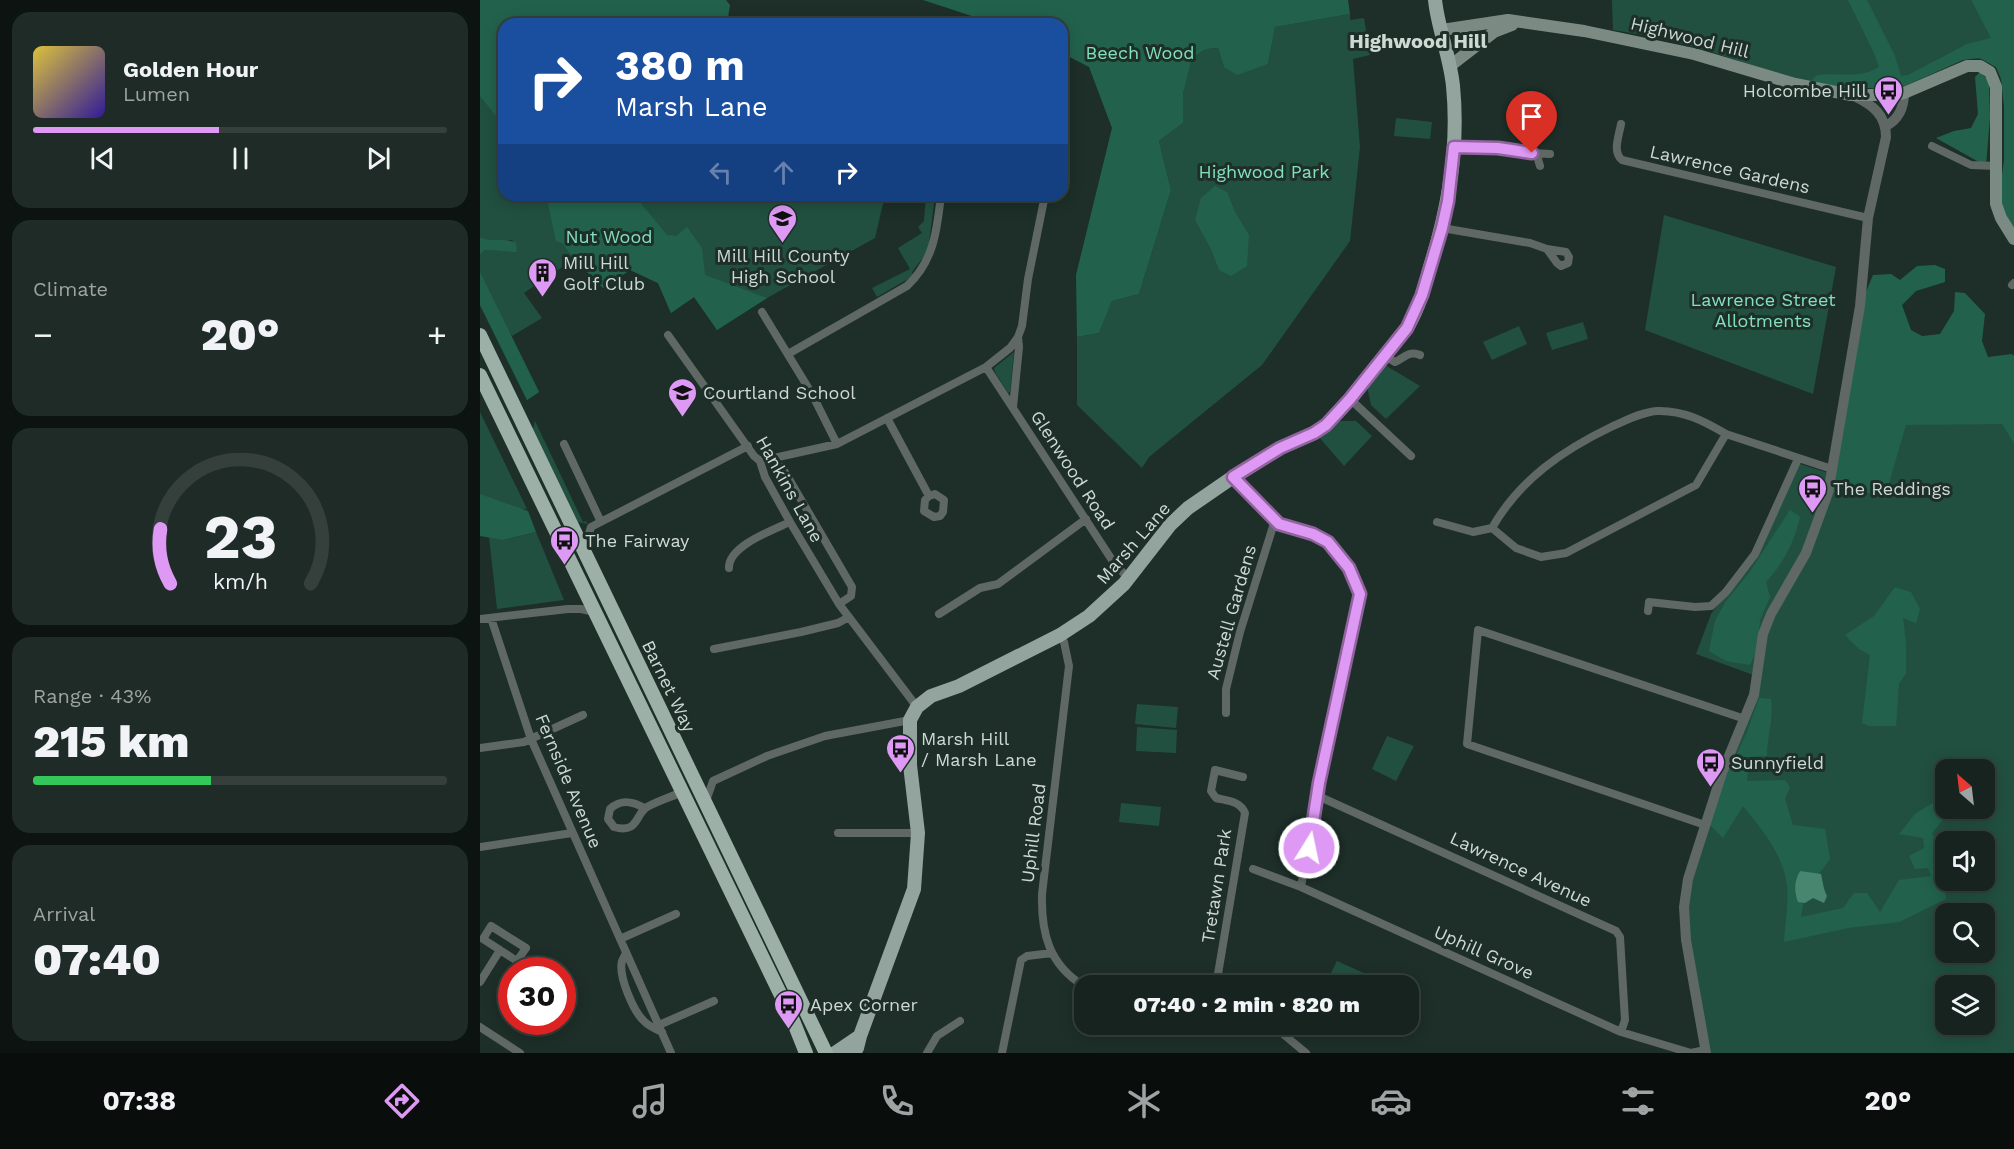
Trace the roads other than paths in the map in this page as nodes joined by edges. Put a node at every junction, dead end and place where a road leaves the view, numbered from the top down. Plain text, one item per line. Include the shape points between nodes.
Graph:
1 (1435, 0) edge
2 (1519, 23) junction
3 (1442, 30) junction
4 (1447, 51) junction
5 (1466, 52) junction
6 (1450, 66) junction
7 (1904, 93) junction
8 (1851, 94) junction
9 (1621, 124) dead end
10 (1886, 126) junction
11 (1932, 146) dead end
12 (1454, 147) junction
13 (1532, 153) junction
14 (1550, 154) dead end
15 (1540, 166) dead end
16 (1996, 166) junction
17 (940, 201) edge
18 (1044, 201) edge
19 (1868, 218) junction
20 (1442, 228) junction
21 (2014, 239) edge
22 (1547, 249) dead end
23 (762, 312) dead end
24 (480, 335) edge
25 (668, 335) dead end
26 (1018, 337) junction
27 (789, 354) junction
28 (1420, 355) dead end
29 (1385, 356) junction
30 (986, 367) junction
31 (480, 375) edge
32 (1350, 399) junction
33 (1013, 407) junction
34 (887, 418) junction
35 (1726, 434) junction
36 (564, 444) dead end
37 (837, 444) junction
38 (748, 446) junction
39 (1411, 456) dead end
40 (1798, 459) junction
41 (760, 461) junction
42 (782, 467) dead end
43 (1832, 469) junction
44 (1233, 477) junction
45 (929, 496) dead end
46 (1086, 519) junction
47 (1275, 520) junction
48 (601, 522) junction
49 (790, 522) junction
50 (1437, 522) dead end
51 (1492, 528) junction
52 (584, 550) junction
53 (729, 568) dead end
54 (1129, 579) junction
55 (839, 604) junction
56 (1648, 611) dead end
57 (595, 612) junction
58 (939, 614) dead end
59 (849, 617) junction
60 (491, 618) junction
61 (480, 619) edge
62 (1060, 635) junction
63 (714, 649) dead end
64 (917, 706) junction
65 (1226, 713) dead end
66 (583, 715) dead end
67 (1745, 719) junction
68 (910, 720) junction
69 (531, 739) junction
70 (480, 748) edge
71 (1243, 777) dead end
72 (682, 792) junction
73 (1318, 796) junction
74 (706, 801) junction
75 (644, 808) dead end
76 (1705, 825) junction
77 (572, 833) junction
78 (838, 833) dead end
79 (918, 833) junction
80 (480, 847) edge
81 (1253, 869) dead end
82 (1301, 887) junction
83 (676, 914) dead end
84 (620, 939) junction
85 (500, 950) junction
86 (1052, 952) junction
87 (626, 953) junction
88 (1218, 975) edge
89 (1074, 978) edge
90 (480, 982) edge
91 (714, 1000) dead end
92 (960, 1021) dead end
93 (480, 1027) edge
94 (660, 1029) junction
95 (1622, 1032) junction
96 (1284, 1035) edge
97 (860, 1036) junction
98 (805, 1052) edge
99 (1705, 1052) edge
100 (520, 1053) edge
101 (671, 1053) edge
102 (826, 1053) edge
103 (835, 1053) edge
104 (854, 1053) edge
105 (927, 1053) edge
106 (1002, 1053) edge
107 (1306, 1053) edge

1 - 3 main road
2 - 3 main road, Highwood Hill via 1508,20
2 - 5 main road, Highwood Hill via 1494,32
2 - 8 main road, Highwood Hill via 1662,46 1795,84
3 - 4 main road, Marsh Lane
4 - 5 main road
4 - 6 main road, Marsh Lane
5 - 6 main road, Highwood Hill
6 - 12 main road, Marsh Lane
7 - 8 main road, Highwood Hill
7 - 10 street via 1901,110
7 - 16 main road via 1967,66 1980,66 1990,72 1996,87
8 - 10 street via 1880,114
9 - 19 street, Lawrence Gardens via 1616,153 1622,160
10 - 19 street
11 - 16 street via 1971,165
12 - 13 street
12 - 20 main road, Marsh Lane
13 - 14 street
13 - 15 street via 1540,160
16 - 21 main road via 1996,204
17 - 27 street via 931,252 915,278
18 - 26 street, Glenwood Road
19 - 43 street via 1860,306
20 - 22 street
20 - 29 main road, Marsh Lane via 1414,316
23 - 27 street
24 - 52 highway, Barnet Way
25 - 38 street, Hankins Lane
26 - 30 street
26 - 33 street, Glenwood Road
27 - 37 street
28 - 29 street via 1414,352 1395,362
29 - 32 main road, Marsh Lane
30 - 33 street, Glenwood Road
30 - 34 street
31 - 57 highway, Barnet Way
32 - 39 street
32 - 44 main road, Marsh Lane via 1326,425
33 - 46 street, Glenwood Road
34 - 37 street
34 - 45 street
35 - 40 street
35 - 51 street via 1704,420 1681,413 1656,411 1631,418 1552,460 1504,506
35 - 51 street via 1696,485 1566,553 1541,557 1516,549
36 - 48 street
37 - 41 street
38 - 41 street, Hankins Lane
38 - 48 street
40 - 43 street
40 - 56 street via 1755,554 1726,592 1711,606 1649,602
41 - 49 street, Hankins Lane
42 - 55 street, Hankins Lane via 852,587 851,596
43 - 67 street via 1828,493 1806,553 1770,614 1763,634 1754,695
44 - 47 street
44 - 54 main road, Marsh Lane via 1170,525
46 - 54 street, Glenwood Road
46 - 58 street via 998,584 980,588
47 - 65 street, Austell Gardens via 1240,633 1226,689
47 - 73 street via 1328,542 1349,568 1360,594
48 - 52 street via 591,527
49 - 53 street via 740,548 731,557
49 - 55 street, Hankins Lane
50 - 51 street via 1473,532
52 - 74 highway, Barnet Way
54 - 62 main road, Marsh Lane via 1089,616
55 - 59 street, Hankins Lane
57 - 60 street via 568,609
57 - 72 highway, Barnet Way
59 - 63 street via 809,630
59 - 64 street, Hankins Lane
60 - 61 street
60 - 69 street, Fernside Avenue
62 - 64 main road, Marsh Lane
62 - 86 street, Uphill Road via 1069,666 1041,918
64 - 68 main road
66 - 69 street
67 - 76 street
67 - 76 street via 1478,630 1467,744
68 - 74 street via 825,736 767,756 713,781
68 - 79 main road via 910,765
69 - 70 street
69 - 77 street, Fernside Avenue
71 - 88 street, Tretawn Park via 1215,770 1211,791 1216,798 1236,802 1245,813
72 - 75 street
72 - 98 highway, Barnet Way
73 - 82 street
73 - 95 street, Lawrence Avenue via 1616,931 1620,937 1625,1020
74 - 102 highway, Barnet Way
76 - 99 street via 1688,879 1684,907
77 - 80 street
77 - 84 street, Fernside Avenue
78 - 79 street
79 - 97 main road via 914,889
81 - 82 street, Uphill Grove
82 - 95 street, Uphill Grove
83 - 84 street
84 - 87 street, Fernside Avenue
85 - 85 street via 483,939 491,926 526,948 517,961
85 - 90 street
86 - 89 street, Uphill Road
86 - 106 street via 1021,960
87 - 94 street, Fernside Avenue
87 - 94 street, Fernside Avenue via 621,971 632,1002 645,1022
91 - 94 street
92 - 105 street via 937,1036
93 - 100 street
94 - 101 street, Fernside Avenue
95 - 99 street, Uphill Grove via 1691,1053
96 - 107 street
97 - 103 main road
97 - 104 main road

